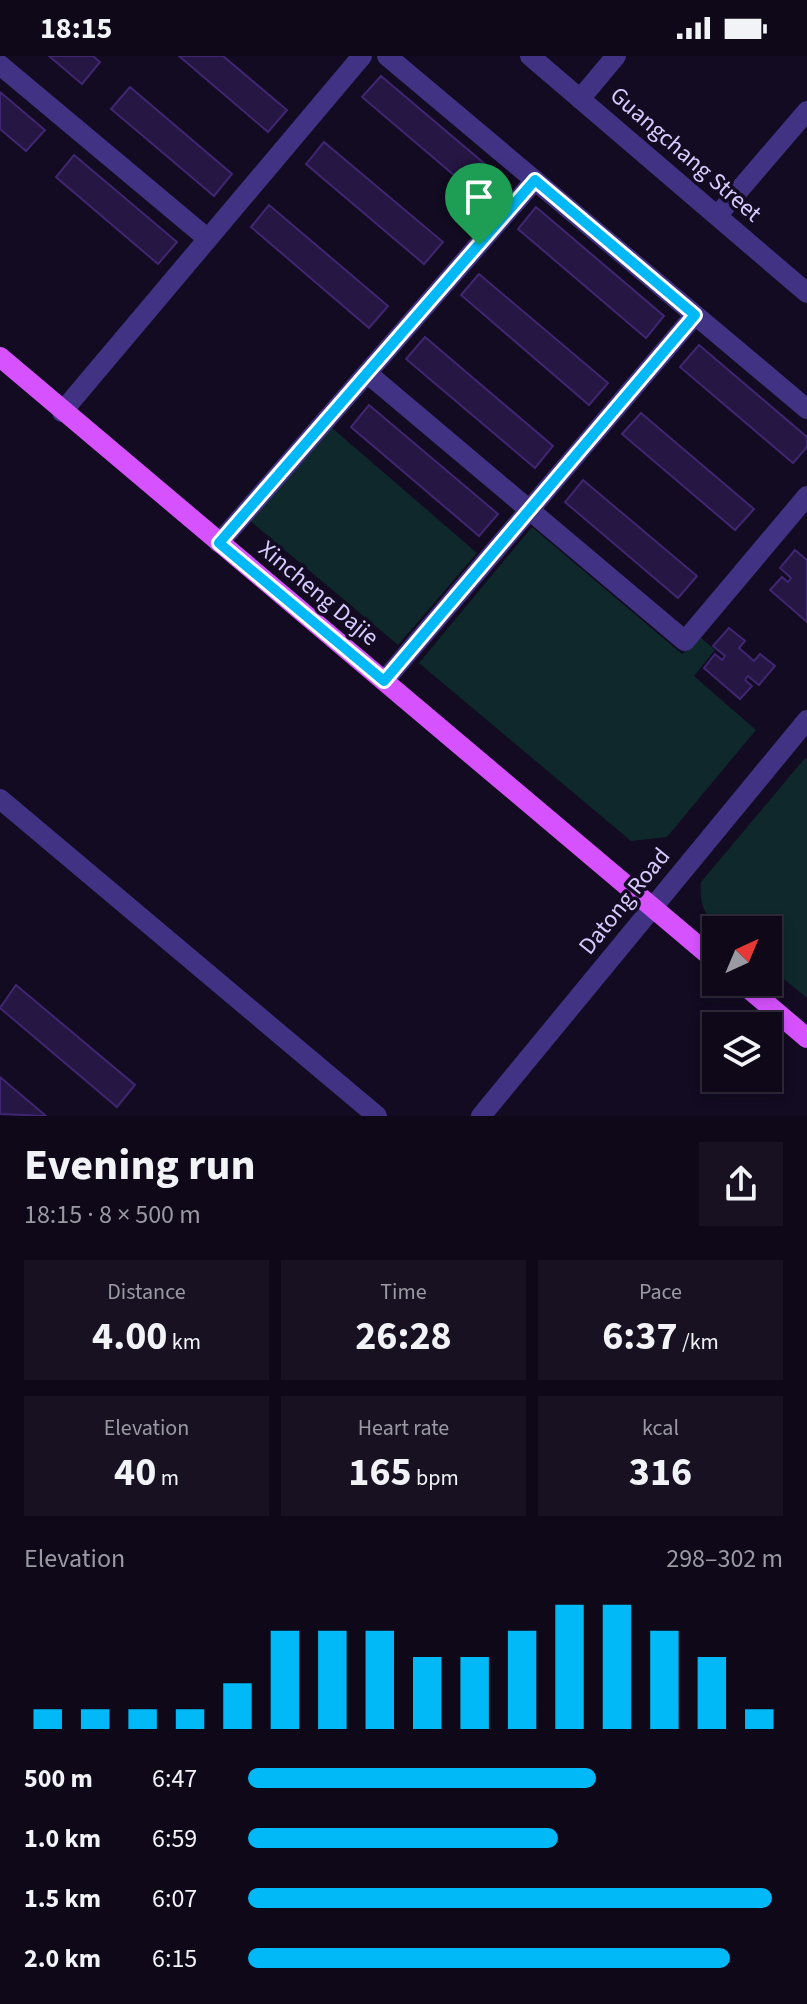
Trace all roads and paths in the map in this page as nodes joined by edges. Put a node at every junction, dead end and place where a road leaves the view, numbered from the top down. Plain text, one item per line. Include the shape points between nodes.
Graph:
1 (362, 56) edge
2 (387, 56) edge
3 (530, 56) edge
4 (616, 56) edge
5 (0, 65) edge
6 (580, 99) junction
7 (807, 111) edge
8 (535, 180) junction
9 (717, 216) junction
10 (208, 239) junction
11 (807, 293) edge
12 (695, 315) junction
13 (0, 357) edge
14 (367, 373) junction
15 (807, 409) edge
16 (62, 412) junction
17 (807, 496) edge
18 (528, 509) junction
19 (219, 543) junction
20 (384, 681) junction
21 (807, 720) edge
22 (800, 744) edge
23 (0, 799) edge
24 (653, 907) junction
25 (702, 949) edge
26 (758, 996) edge
27 (807, 1038) edge
28 (377, 1116) edge
29 (481, 1116) edge

1 - 10 street
2 - 8 street
3 - 6 street, Guangchang Street
4 - 6 street
5 - 10 street
6 - 9 street, Guangchang Street
7 - 9 street
8 - 12 street
8 - 14 street
9 - 11 street, Guangchang Street
10 - 16 street
12 - 15 street
12 - 18 street
13 - 16 main road, Xincheng Dajie
14 - 18 street
14 - 19 street
16 - 19 main road, Xincheng Dajie
17 - 18 street via 685,641
18 - 20 street
19 - 20 main road, Xincheng Dajie
20 - 24 main road, Xincheng Dajie
21 - 22 street, Datong Road
22 - 24 street, Datong Road
23 - 28 street
24 - 25 main road, Xincheng Dajie
24 - 29 street, Datong Road
26 - 27 main road

